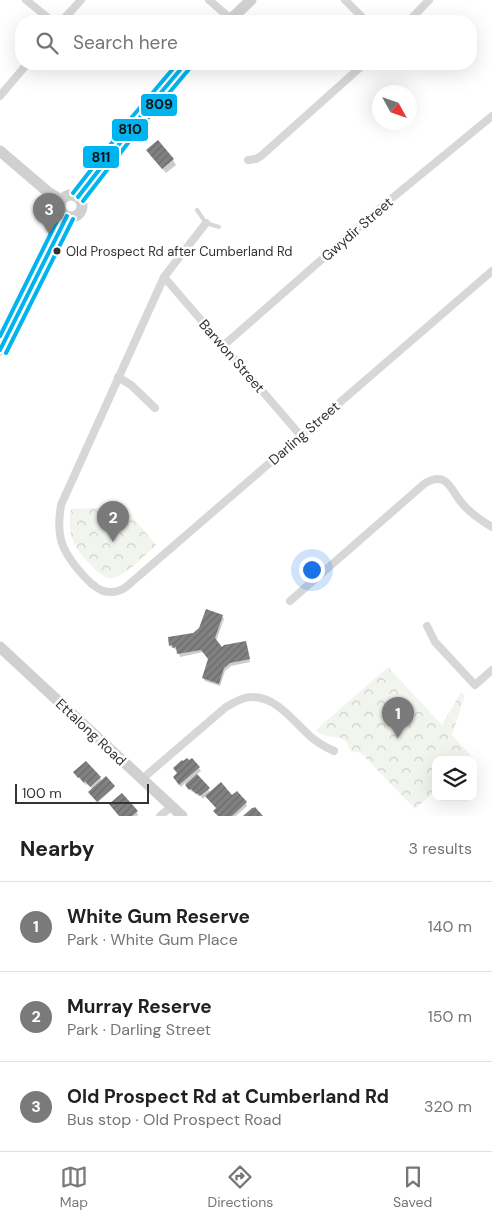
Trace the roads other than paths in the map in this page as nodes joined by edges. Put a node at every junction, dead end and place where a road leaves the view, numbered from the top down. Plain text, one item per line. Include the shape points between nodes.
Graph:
1 (26, 0) edge
2 (81, 0) edge
3 (209, 0) edge
4 (251, 0) edge
5 (345, 0) edge
6 (428, 0) edge
7 (45, 15) edge
8 (67, 15) edge
9 (225, 15) edge
10 (235, 15) edge
11 (360, 15) edge
12 (414, 15) edge
13 (22, 70) edge
14 (180, 70) edge
15 (357, 70) edge
16 (0, 96) edge
17 (492, 116) edge
18 (0, 151) edge
19 (248, 160) dead end
20 (78, 197) junction
21 (62, 200) junction
22 (197, 210) dead end
23 (67, 216) junction
24 (206, 223) junction
25 (219, 227) dead end
26 (490, 276) edge
27 (164, 277) junction
28 (224, 345) junction
29 (0, 350) edge
30 (118, 377) junction
31 (155, 408) dead end
32 (301, 436) junction
33 (492, 527) edge
34 (290, 601) dead end
35 (427, 626) dead end
36 (0, 648) edge
37 (492, 670) edge
38 (334, 751) dead end
39 (142, 779) junction
40 (172, 806) junction
41 (160, 816) edge
42 (182, 816) edge

1 - 7 street
2 - 8 street
3 - 9 street
4 - 10 main road
5 - 11 street
6 - 12 street
13 - 16 street
14 - 20 main road
15 - 19 street via 261,156
17 - 28 street, Gwydir Street via 385,204
18 - 21 main road
20 - 21 main road via 67,195
20 - 23 main road via 81,211 75,216
21 - 23 main road via 61,211
22 - 24 lane
23 - 29 main road
24 - 25 lane
24 - 27 street, Darling Street
26 - 32 street, Darling Street
27 - 28 street, Barwon Street
27 - 30 street, Darling Street
28 - 32 street, Barwon Street
30 - 31 street
30 - 32 street, Darling Street via 64,497 59,528 63,548 70,561 99,588 115,595
33 - 34 street via 473,514 439,476 424,484
35 - 37 street via 435,642 475,685
36 - 39 main road, Ettalong Road
38 - 39 street via 322,746 280,708 264,698 249,697 226,707
39 - 40 main road, Ettalong Road
40 - 41 street
40 - 42 main road, Ettalong Road

